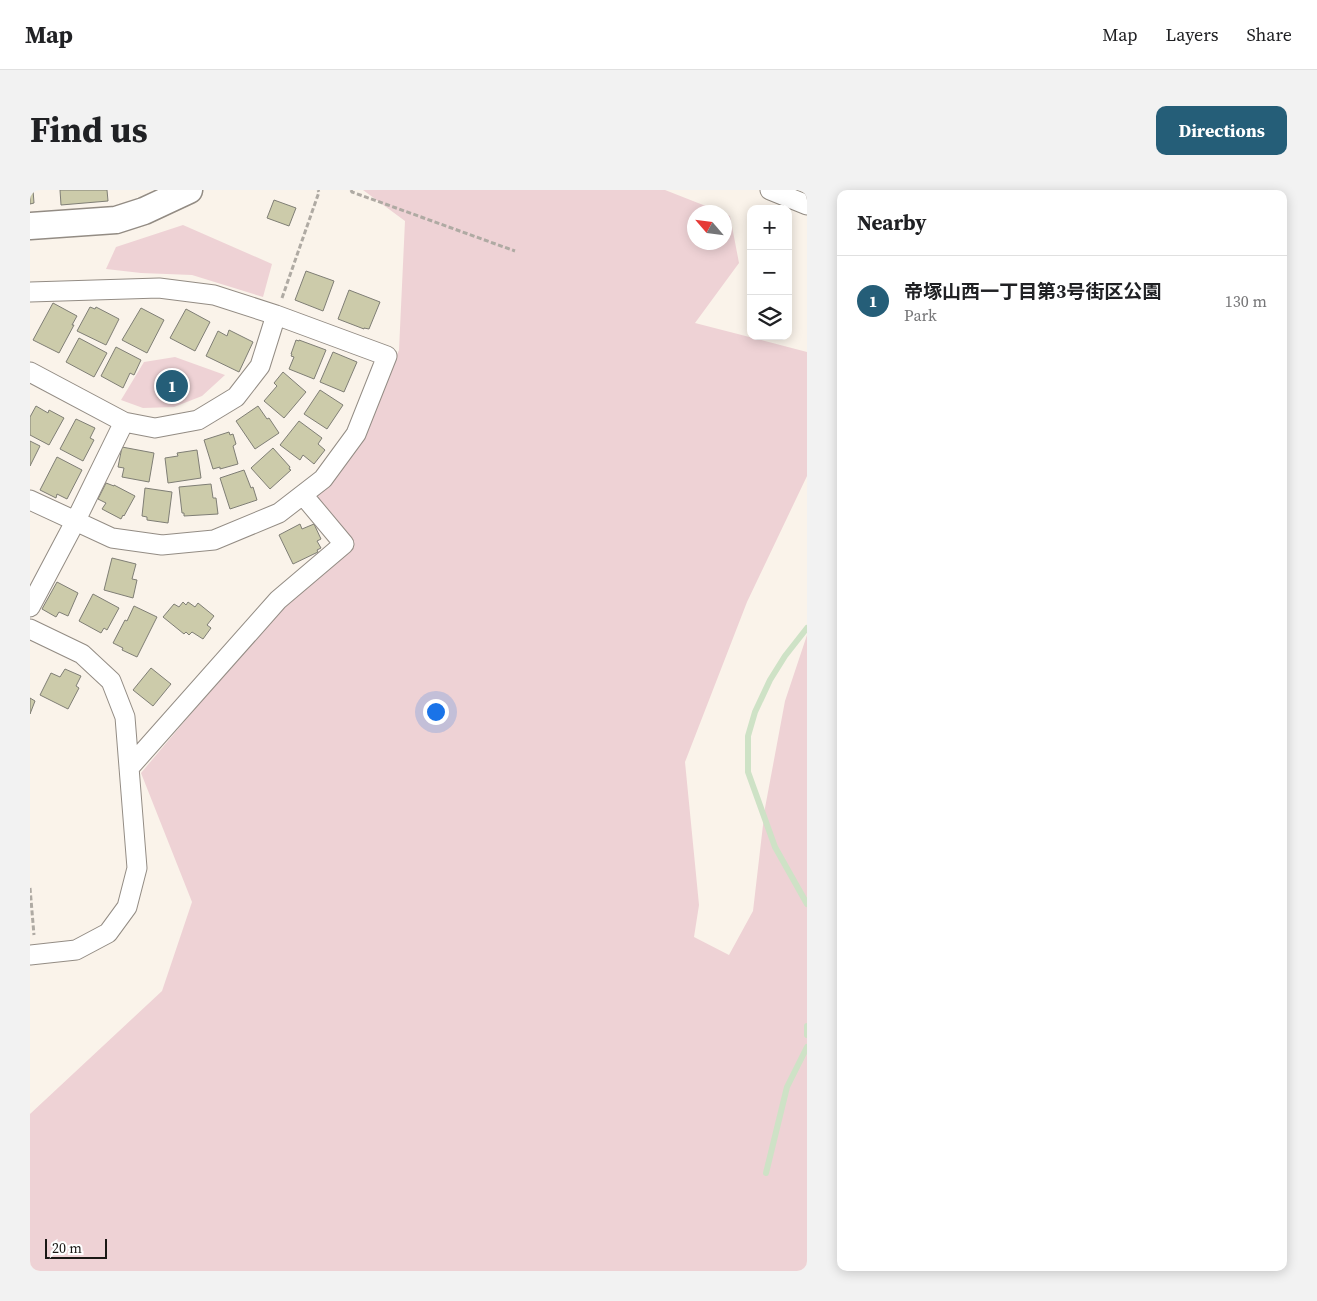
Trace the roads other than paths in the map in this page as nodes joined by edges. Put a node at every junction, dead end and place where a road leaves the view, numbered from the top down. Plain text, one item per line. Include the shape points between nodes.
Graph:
1 (189, 190) edge
2 (770, 190) edge
3 (807, 205) edge
4 (30, 226) edge
5 (30, 292) edge
6 (276, 315) junction
7 (30, 372) edge
8 (124, 422) junction
9 (303, 495) junction
10 (30, 500) edge
11 (75, 522) junction
12 (30, 607) edge
13 (30, 629) edge
14 (129, 768) junction
15 (33, 955) edge

1 - 4 street via 116,220
2 - 3 street
5 - 6 street via 159,288 214,296
6 - 8 street via 260,366 236,397 198,420 154,428
6 - 9 street via 388,356 356,434 323,479
7 - 8 street
8 - 11 street
9 - 11 street via 279,513 214,540 162,545 112,538
9 - 14 street via 344,544 278,600
10 - 11 street
11 - 12 street
13 - 14 street via 82,654 110,681 125,717
14 - 15 street via 137,868 127,907 108,933 76,950

